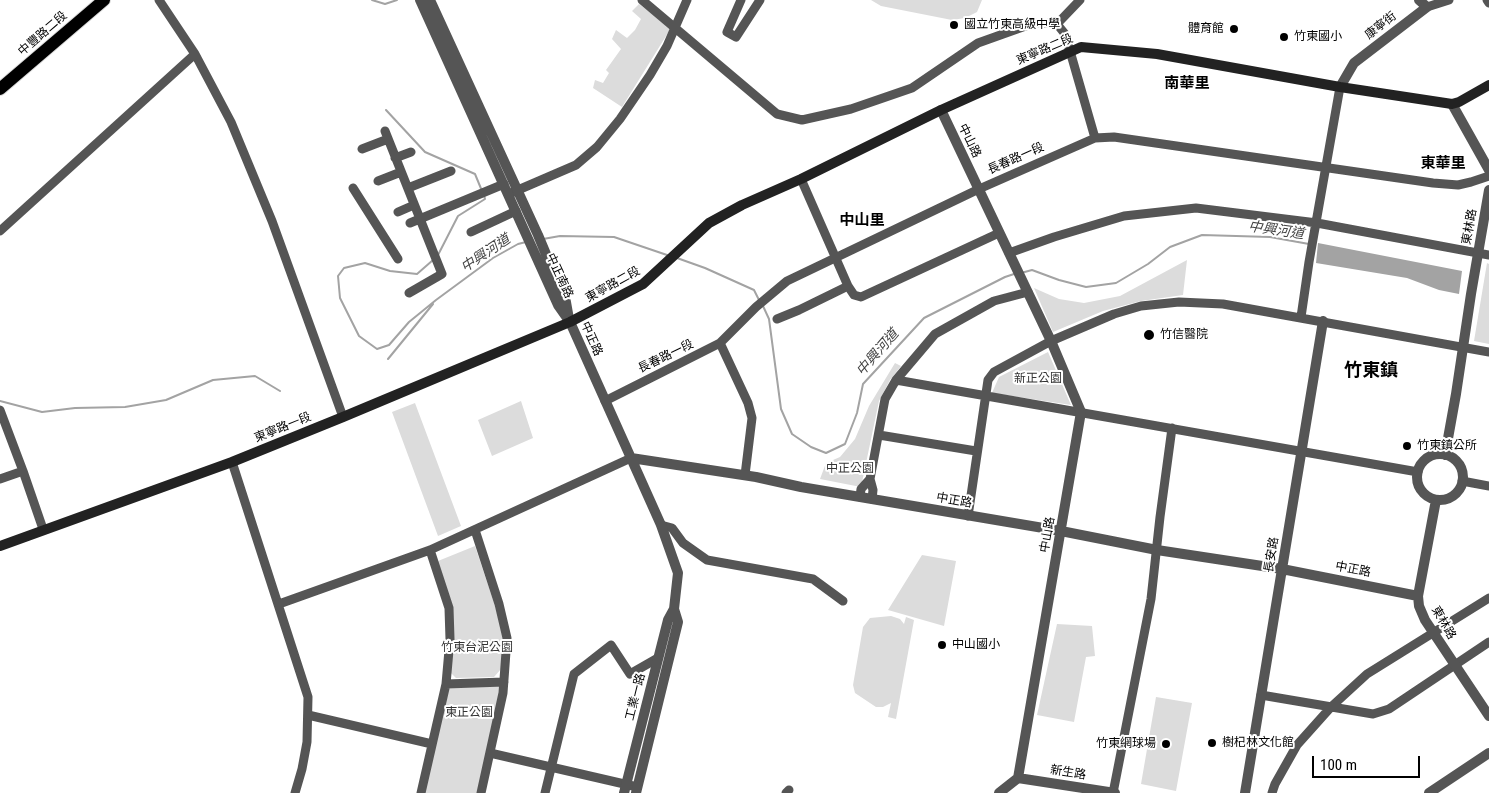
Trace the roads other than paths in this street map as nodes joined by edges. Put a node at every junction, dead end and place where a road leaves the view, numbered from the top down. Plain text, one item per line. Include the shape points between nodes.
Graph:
1 (104, 0) edge
2 (160, 0) edge
3 (420, 0) edge
4 (430, 0) edge
5 (642, 0) edge
6 (687, 0) edge
7 (741, 0) edge
8 (760, 0) edge
9 (1080, 0) edge
10 (1419, 0) edge
11 (1449, 0) edge
12 (1427, 7) junction
13 (1058, 24) junction
14 (676, 27) junction
15 (1070, 51) junction
16 (195, 54) junction
17 (1340, 86) junction
18 (1489, 86) edge
19 (0, 89) edge
20 (1452, 104) junction
21 (941, 110) junction
22 (1095, 138) junction
23 (362, 149) dead end
24 (411, 152) dead end
25 (395, 158) junction
26 (1327, 167) junction
27 (1489, 170) edge
28 (451, 171) dead end
29 (401, 172) junction
30 (1489, 176) edge
31 (801, 179) junction
32 (378, 181) dead end
33 (504, 184) junction
34 (353, 188) dead end
35 (408, 188) junction
36 (979, 189) junction
37 (1489, 190) edge
38 (513, 192) junction
39 (414, 204) junction
40 (398, 212) dead end
41 (516, 212) junction
42 (420, 219) junction
43 (410, 223) dead end
44 (1316, 223) junction
45 (0, 231) edge
46 (471, 232) dead end
47 (999, 233) junction
48 (535, 240) junction
49 (1009, 253) junction
50 (1478, 253) junction
51 (1489, 255) edge
52 (835, 257) junction
53 (398, 259) dead end
54 (848, 286) junction
55 (1025, 287) junction
56 (409, 293) dead end
57 (1301, 317) junction
58 (777, 318) dead end
59 (1323, 321) junction
60 (570, 322) junction
61 (1051, 341) junction
62 (720, 344) junction
63 (1463, 347) junction
64 (1489, 352) edge
65 (896, 380) junction
66 (984, 395) junction
67 (605, 401) junction
68 (0, 410) edge
69 (1081, 412) junction
70 (343, 417) junction
71 (1172, 428) junction
72 (878, 435) junction
73 (976, 451) junction
74 (1302, 452) junction
75 (1445, 454) junction
76 (631, 458) junction
77 (232, 462) junction
78 (23, 471) junction
79 (1418, 472) junction
80 (745, 475) junction
81 (0, 479) edge
82 (870, 479) junction
83 (1462, 482) junction
84 (1489, 486) edge
85 (860, 497) junction
86 (872, 499) junction
87 (1436, 500) junction
88 (968, 516) junction
89 (662, 525) junction
90 (43, 529) junction
91 (474, 530) junction
92 (1061, 531) junction
93 (0, 546) edge
94 (430, 550) junction
95 (1157, 550) junction
96 (1282, 569) junction
97 (1418, 596) junction
98 (1489, 598) edge
99 (843, 601) dead end
100 (279, 604) junction
101 (674, 609) junction
102 (1433, 633) junction
103 (1489, 642) edge
104 (658, 658) junction
105 (1454, 666) junction
106 (504, 682) junction
107 (446, 684) junction
108 (1262, 695) junction
109 (1331, 706) junction
110 (308, 716) junction
111 (1489, 716) edge
112 (432, 744) junction
113 (1489, 752) edge
114 (490, 753) junction
115 (551, 768) junction
116 (1018, 778) junction
117 (626, 789) edge
118 (637, 790) edge
119 (295, 793) edge
120 (421, 793) edge
121 (481, 793) edge
122 (545, 793) edge
123 (999, 793) edge
124 (1114, 793) edge
125 (1245, 793) edge
126 (1272, 793) edge
127 (1429, 793) edge

1 - 19 main road, 中豐路二段
2 - 16 street
3 - 33 street, 中正南路
4 - 38 street, 中正南路
5 - 14 street
6 - 14 street
7 - 8 street via 727,32 736,36
9 - 13 street
10 - 12 street
11 - 12 street, 康寧街
12 - 17 street, 康寧街 via 1354,63
13 - 14 street via 1044,22 1024,26 978,44 912,88 851,109 802,120 777,114
13 - 15 street
14 - 38 street via 642,87 597,147 576,165
15 - 17 main road, 東寧路二段 via 1081,47 1157,54
15 - 21 main road, 東寧路二段
15 - 22 street
16 - 45 street
16 - 70 street via 231,122 272,221
17 - 20 main road, 東寧路二段
17 - 26 street
18 - 20 main road
20 - 27 street
21 - 31 main road, 東寧路二段
21 - 36 street, 中山路
22 - 26 street, 長春路一段 via 1114,136
22 - 36 street, 長春路一段
23 - 25 street via 386,135
24 - 25 street
25 - 29 street
26 - 30 street, 長春路一段 via 1458,185
26 - 44 street
28 - 35 street
29 - 32 street
29 - 35 street
31 - 52 street
31 - 60 main road, 東寧路二段 via 709,223 643,284
33 - 38 street, 中正南路
33 - 42 street
34 - 53 street
35 - 39 street
36 - 47 street, 中山路
36 - 52 street, 長春路一段
37 - 50 street, 東林路
38 - 41 street, 中正南路
38 - 48 street, 中正南路
39 - 40 street
39 - 42 street
41 - 46 street
41 - 48 street, 中正南路
42 - 43 street
42 - 56 street via 442,274
44 - 49 street via 1196,208 1124,216
44 - 50 street
44 - 57 street
47 - 49 street, 中山路
47 - 54 street via 861,297 854,295
48 - 60 street, 中正南路 via 566,302
49 - 55 street, 中山路
50 - 51 street
50 - 63 street, 東林路
52 - 54 street
52 - 62 street, 長春路一段 via 787,281
54 - 58 street
55 - 61 street
55 - 65 street via 994,300 935,334
57 - 59 street
57 - 61 street via 1223,304 1179,302 1141,306 1114,314
59 - 63 street
59 - 74 street, 長安路
60 - 67 street, 中正路
60 - 70 main road, 東寧路一段
61 - 66 street via 994,372
61 - 69 street
62 - 67 street, 長春路一段
62 - 80 street via 752,418
63 - 64 street
63 - 75 street
65 - 66 street
65 - 72 street via 885,399
66 - 69 street
66 - 73 street
67 - 76 street, 中正路
68 - 78 street
69 - 71 street
69 - 92 street, 中山路
70 - 77 main road, 東寧路一段
71 - 74 street
71 - 95 street
72 - 73 street
72 - 82 street
73 - 88 street
74 - 79 street
74 - 96 street, 長安路
75 - 79 street via 1425,460
75 - 83 street via 1457,462 1463,474
76 - 80 street, 中正路
76 - 89 street, 工業一路
76 - 91 street
77 - 90 main road, 東寧路一段
77 - 100 street
78 - 81 street
78 - 90 street
79 - 87 street via 1417,479 1423,492
80 - 85 street, 中正路
82 - 85 street
82 - 86 street
83 - 84 street
83 - 87 street via 1456,494
85 - 86 street, 中正路
86 - 88 street, 中正路
87 - 97 street, 東林路
88 - 92 street, 中正路
89 - 99 street via 672,528 683,543 707,560 813,579
89 - 101 street, 工業一路 via 678,573
90 - 93 main road, 東寧路一段
91 - 94 street
91 - 106 street via 507,638
92 - 95 street, 中正路
92 - 116 street, 中山路
94 - 100 street
94 - 107 street via 449,608
95 - 96 street, 中正路
95 - 124 street
96 - 97 street, 中正路
96 - 108 street, 長安路
97 - 102 street, 東林路 via 1419,606
98 - 102 street
100 - 110 street via 308,697
101 - 104 street, 工業一路
101 - 118 street, 工業一路 via 678,622
102 - 105 street, 東林路
102 - 109 street via 1367,674
103 - 105 street
104 - 115 street via 630,674 611,645 574,674
104 - 117 street, 工業一路
105 - 109 street via 1389,709 1373,714
105 - 111 street, 東林路
106 - 107 street
106 - 114 street
107 - 112 street
108 - 109 street
108 - 125 street, 長安路
109 - 126 street via 1297,745
110 - 112 street
110 - 119 street via 304,760
112 - 120 street
113 - 127 street
114 - 115 street
114 - 121 street
115 - 117 street
115 - 122 street
116 - 123 street
116 - 124 street, 新生路
117 - 118 street

